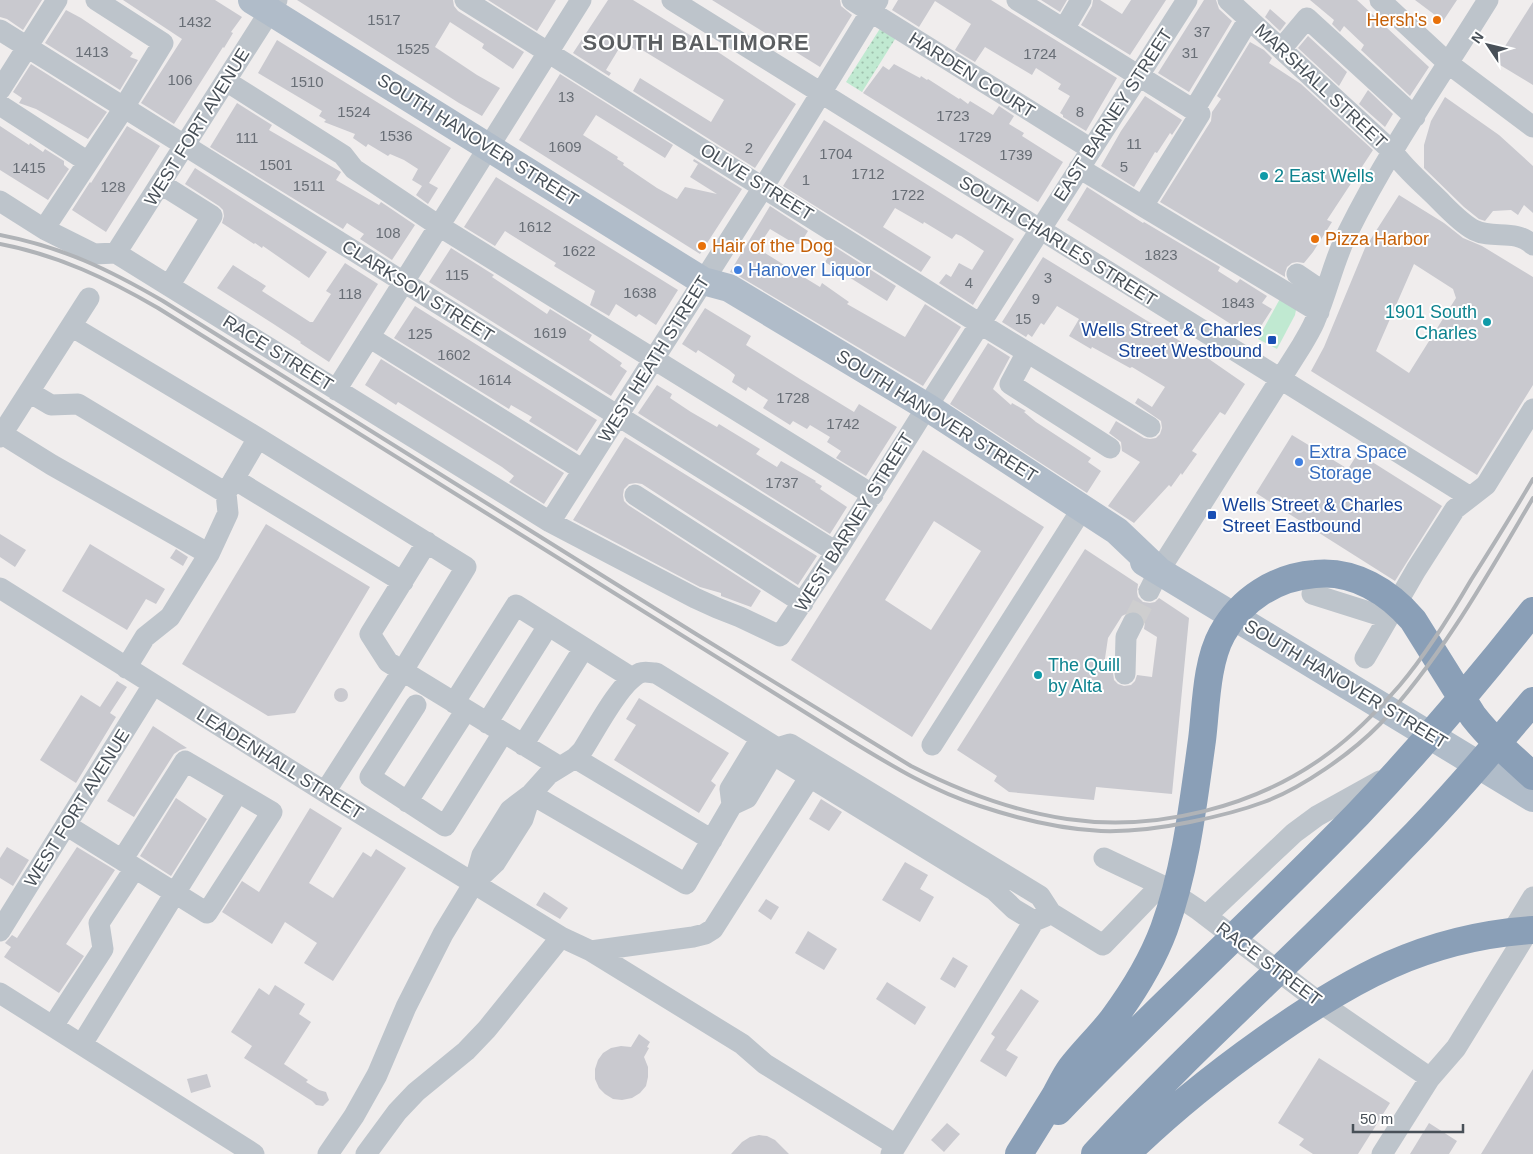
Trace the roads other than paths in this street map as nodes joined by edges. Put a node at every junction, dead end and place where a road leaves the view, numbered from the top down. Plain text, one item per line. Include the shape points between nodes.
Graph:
1 (57, 0) edge
2 (96, 0) edge
3 (465, 0) edge
4 (580, 0) edge
5 (672, 0) edge
6 (852, 0) edge
7 (1017, 0) edge
8 (1082, 0) edge
9 (1187, 0) edge
10 (1228, 0) edge
11 (1380, 0) edge
12 (1488, 0) edge
13 (267, 4) edge
14 (875, 6) edge
15 (1249, 19) junction
16 (1064, 29) junction
17 (0, 30) edge
18 (27, 47) junction
19 (1281, 49) junction
20 (548, 52) junction
21 (1449, 64) junction
22 (1138, 76) junction
23 (226, 81) junction
24 (0, 90) edge
25 (821, 93) junction
26 (0, 105) edge
27 (124, 107) junction
28 (1197, 112) junction
29 (1415, 117) junction
30 (1533, 127) edge
31 (185, 145) junction
32 (488, 147) junction
33 (1091, 149) junction
34 (1393, 152) junction
35 (88, 162) junction
36 (1079, 168) junction
37 (161, 184) junction
38 (764, 186) junction
39 (0, 201) edge
40 (1143, 206) junction
41 (439, 226) junction
42 (44, 229) junction
43 (1040, 230) junction
44 (1533, 245) edge
45 (116, 254) junction
46 (1297, 274) dead end
47 (703, 280) junction
48 (404, 282) junction
49 (169, 286) junction
50 (89, 298) dead end
51 (1322, 302) junction
52 (981, 324) junction
53 (71, 326) junction
54 (369, 338) junction
55 (1027, 352) junction
56 (654, 358) junction
57 (1281, 380) junction
58 (336, 390) junction
59 (29, 392) junction
60 (1533, 409) edge
61 (922, 414) junction
62 (617, 415) junction
63 (1150, 428) dead end
64 (1, 435) edge
65 (258, 438) junction
66 (1110, 448) dead end
67 (583, 470) junction
68 (230, 486) junction
69 (873, 494) junction
70 (634, 495) dead end
71 (1470, 497) junction
72 (1075, 520) junction
73 (550, 522) junction
74 (427, 542) junction
75 (836, 552) junction
76 (209, 554) junction
77 (1154, 581) junction
78 (403, 582) junction
79 (0, 588) edge
80 (1312, 594) dead end
81 (1533, 600) edge
82 (803, 603) junction
83 (1533, 611) edge
84 (1388, 618) junction
85 (1133, 622) tunnel mouth
86 (548, 626) junction
87 (780, 636) joint
88 (584, 648) junction
89 (1365, 658) dead end
90 (126, 668) junction
91 (402, 672) junction
92 (1125, 674) dead end
93 (632, 678) junction
94 (153, 685) junction
95 (1533, 700) edge
96 (416, 705) dead end
97 (460, 707) junction
98 (495, 728) junction
99 (769, 743) junction
100 (523, 745) junction
101 (932, 745) dead end
102 (567, 762) junction
103 (1533, 776) edge
104 (804, 786) dead end
105 (238, 792) junction
106 (324, 792) junction
107 (531, 794) junction
108 (1533, 798) edge
109 (408, 802) junction
110 (66, 825) junction
111 (712, 840) junction
112 (1104, 858) dead end
113 (128, 864) junction
114 (474, 883) junction
115 (1161, 885) junction
116 (175, 893) junction
117 (1533, 897) edge
118 (1206, 916) junction
119 (1042, 917) junction
120 (1533, 923) edge
121 (1533, 930) edge
122 (0, 931) edge
123 (561, 937) junction
124 (591, 951) junction
125 (0, 993) edge
126 (53, 1026) junction
127 (82, 1044) junction
128 (1430, 1078) junction
129 (893, 1149) edge
130 (254, 1154) edge
131 (328, 1154) edge
132 (366, 1154) edge
133 (1020, 1154) edge
134 (1095, 1154) edge
135 (1126, 1154) edge
136 (1382, 1154) edge

1 - 18 street
2 - 27 street via 163,43
3 - 20 street, OLIVE STREET
4 - 20 street
5 - 25 street, SOUTH CHARLES STREET
6 - 14 street, HARDEN COURT
7 - 16 street
8 - 16 street
9 - 22 street, EAST BARNEY STREET
10 - 15 street, MARSHALL STREET
11 - 21 street
12 - 21 street
13 - 23 street, WEST FORT AVENUE
13 - 32 main road, SOUTH HANOVER STREET
14 - 25 street, WEST HEATH STREET
14 - 33 street, HARDEN COURT
15 - 19 street, MARSHALL STREET
15 - 28 street
16 - 22 street
17 - 18 street, CLARKSON STREET
18 - 24 street
18 - 27 street, CLARKSON STREET
19 - 29 street via 1307,18
19 - 34 street, MARSHALL STREET
20 - 32 street
20 - 38 street, OLIVE STREET
21 - 29 street
21 - 30 street
22 - 28 street
22 - 33 street, EAST BARNEY STREET
23 - 31 street, WEST FORT AVENUE
23 - 41 street via 343,155 354,169
25 - 38 street, WEST HEATH STREET
25 - 43 street, SOUTH CHARLES STREET
26 - 35 street
27 - 31 street, CLARKSON STREET
27 - 35 street
28 - 40 street
29 - 34 street
31 - 37 street, WEST FORT AVENUE
31 - 48 street, CLARKSON STREET
32 - 41 street
32 - 47 main road, SOUTH HANOVER STREET
33 - 36 street, EAST BARNEY STREET
34 - 44 street, MARSHALL STREET via 1474,230 1518,236
34 - 51 street via 1346,234
35 - 42 street
36 - 40 street
36 - 43 street, EAST BARNEY STREET
37 - 45 street, WEST FORT AVENUE
37 - 49 street via 212,216
38 - 47 street, WEST HEATH STREET
38 - 52 street, OLIVE STREET
39 - 42 street, RACE STREET
40 - 51 street
41 - 48 street
41 - 56 street
42 - 45 street, RACE STREET via 94,254
43 - 52 street, WEST BARNEY STREET
43 - 57 street, SOUTH CHARLES STREET
45 - 49 street, RACE STREET
46 - 51 street
47 - 56 street, WEST HEATH STREET
47 - 61 main road, SOUTH HANOVER STREET via 720,300
48 - 54 street
48 - 62 street, CLARKSON STREET
49 - 58 street, RACE STREET
50 - 53 street
51 - 57 street
52 - 55 street, OLIVE STREET
52 - 61 street, WEST BARNEY STREET
53 - 59 street
53 - 65 street
54 - 58 street
54 - 67 street
55 - 63 street, OLIVE STREET
55 - 66 street via 1010,384
56 - 62 street, WEST HEATH STREET
56 - 69 street
57 - 71 street, SOUTH CHARLES STREET
57 - 77 street
58 - 73 street, RACE STREET
59 - 64 street
59 - 68 street via 51,405 78,404
60 - 71 street via 1486,485
61 - 69 street, WEST BARNEY STREET
61 - 72 main road, SOUTH HANOVER STREET
61 - 77 main road, SOUTH HANOVER STREET via 1117,531
62 - 67 street, WEST HEATH STREET
62 - 75 street, CLARKSON STREET
64 - 76 street
65 - 68 street
65 - 74 street
67 - 73 street, WEST HEATH STREET
68 - 76 street via 228,513
68 - 78 street
69 - 75 street, WEST BARNEY STREET
70 - 82 street
71 - 84 street via 1455,509
72 - 77 main road, SOUTH HANOVER STREET
72 - 101 street
73 - 87 street, RACE STREET via 695,598
74 - 78 street
74 - 91 street via 466,567
75 - 82 street, WEST BARNEY STREET
76 - 90 street via 170,618 144,637
77 - 108 main road, SOUTH HANOVER STREET via 1330,674
78 - 91 street via 370,634 388,662
79 - 90 street, LEADENHALL STREET
80 - 84 street
81 - 118 street via 1417,751 1388,777 1317,816 1294,833
82 - 87 street, WEST BARNEY STREET
83 - 133 highway via 1434,733 1359,813 1136,1031
84 - 89 street
85 - 92 street via 1126,637
86 - 88 street
86 - 97 street via 516,605
86 - 98 street
88 - 93 street
88 - 100 street
90 - 94 street, LEADENHALL STREET
91 - 97 street
91 - 106 street
93 - 99 street via 642,672 656,673
93 - 102 street via 582,751
94 - 106 street, LEADENHALL STREET
94 - 110 street, WEST FORT AVENUE
95 - 134 highway via 1401,850 1207,1039
96 - 109 street via 370,777
97 - 98 street
97 - 109 street
98 - 100 street
98 - 109 street via 445,826
99 - 111 street via 747,798 732,806
99 - 119 street via 790,744 1040,896
100 - 102 street
102 - 107 street via 549,774
102 - 111 street
103 - 133 highway via 1490,737 1473,716 1422,633 1402,607 1365,582 1321,573 1295,576 1270,586 1244,605 1221,636 1212,662 1185,855 1164,930 1126,1000 1070,1069
104 - 124 street via 713,929 692,937
105 - 113 street via 185,761
105 - 116 street
105 - 116 street via 272,812 207,913
106 - 114 street, LEADENHALL STREET
107 - 111 street via 686,884
107 - 114 street via 510,810 482,855
110 - 113 street
110 - 122 street, WEST FORT AVENUE
112 - 115 street, RACE STREET
113 - 116 street
113 - 126 street via 99,923 103,949
114 - 123 street, LEADENHALL STREET
114 - 131 street via 442,934 377,1075
115 - 118 street, RACE STREET
115 - 119 street via 1103,945
116 - 127 street
117 - 128 street via 1444,1041
118 - 128 street, RACE STREET via 1315,999
119 - 129 street
120 - 128 street via 1456,1048
121 - 135 highway via 1490,934 1441,946 1410,956 1356,981 1299,1015 1230,1064
123 - 124 street, LEADENHALL STREET
123 - 132 street via 487,1029 466,1051 416,1092
124 - 129 street, LEADENHALL STREET via 742,1044 765,1064
125 - 126 street
126 - 127 street
127 - 130 street
128 - 136 street

